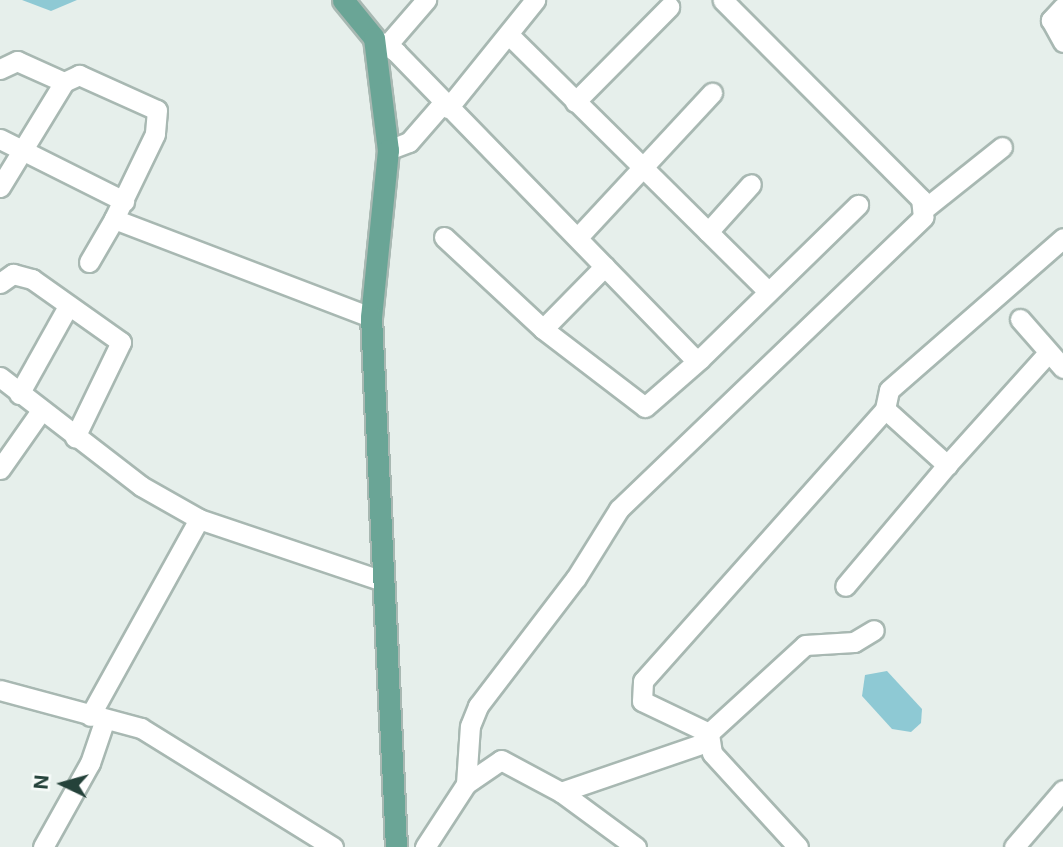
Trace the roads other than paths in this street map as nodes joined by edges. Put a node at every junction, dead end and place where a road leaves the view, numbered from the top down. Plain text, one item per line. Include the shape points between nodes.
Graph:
1 (343, 0) edge
2 (426, 0) edge
3 (535, 0) edge
4 (723, 0) edge
5 (1063, 7) edge
6 (669, 8) dead end
7 (509, 35) junction
8 (380, 41) junction
9 (1063, 42) edge
10 (0, 69) edge
11 (64, 82) junction
12 (712, 93) dead end
13 (575, 102) junction
14 (446, 105) junction
15 (0, 139) edge
16 (1002, 147) dead end
17 (388, 150) junction
18 (26, 152) junction
19 (644, 168) junction
20 (751, 184) dead end
21 (0, 187) edge
22 (124, 201) junction
23 (858, 205) dead end
24 (923, 210) junction
25 (114, 219) junction
26 (708, 232) junction
27 (444, 237) dead end
28 (578, 237) junction
29 (1059, 247) edge
30 (89, 262) dead end
31 (605, 266) junction
32 (0, 283) edge
33 (767, 290) junction
34 (67, 307) junction
35 (371, 317) junction
36 (1020, 318) dead end
37 (542, 329) junction
38 (1048, 353) junction
39 (700, 359) junction
40 (1063, 368) edge
41 (0, 376) edge
42 (19, 394) junction
43 (885, 409) junction
44 (40, 412) junction
45 (75, 437) junction
46 (947, 465) junction
47 (0, 469) edge
48 (199, 519) junction
49 (383, 581) junction
50 (845, 586) dead end
51 (874, 630) dead end
52 (0, 690) edge
53 (98, 718) junction
54 (708, 738) junction
55 (466, 784) junction
56 (1063, 790) edge
57 (561, 792) junction
58 (43, 847) edge
59 (333, 847) edge
60 (396, 847) edge
61 (425, 847) edge
62 (636, 847) edge
63 (798, 847) edge
64 (1014, 847) edge

1 - 8 main road
2 - 8 street
3 - 7 street
4 - 24 street via 921,199
5 - 9 street via 1051,20
6 - 13 street
7 - 13 street
7 - 14 street
8 - 14 street
8 - 17 main road
10 - 11 street via 17,61
11 - 18 street
11 - 22 street via 79,75 157,110 155,135
12 - 19 street
13 - 19 street
14 - 17 street via 409,142
14 - 28 street
15 - 18 street
16 - 24 street
17 - 35 main road
18 - 21 street
18 - 22 street
19 - 26 street
19 - 28 street
20 - 26 street
22 - 25 street
23 - 33 street
24 - 55 street via 919,226 619,509 576,578 478,706
25 - 30 street
25 - 35 street
26 - 33 street
27 - 37 street
28 - 31 street
29 - 43 street via 890,390
31 - 37 street
31 - 39 street
32 - 34 street via 13,274 32,279
33 - 39 street
34 - 42 street
34 - 45 street via 121,342
35 - 49 main road
36 - 38 street
37 - 39 street via 645,407
38 - 40 street
38 - 46 street
41 - 42 street
42 - 44 street
43 - 46 street
43 - 54 street via 643,681 642,701
44 - 45 street
44 - 47 street
45 - 48 street
46 - 50 street
48 - 49 street
48 - 53 street
49 - 60 main road
51 - 54 street via 853,642 805,645
52 - 53 street
53 - 58 street via 90,763
53 - 59 street via 141,728 273,804
54 - 57 street
54 - 63 street
55 - 57 street via 501,760
55 - 61 street
56 - 64 street
57 - 62 street

